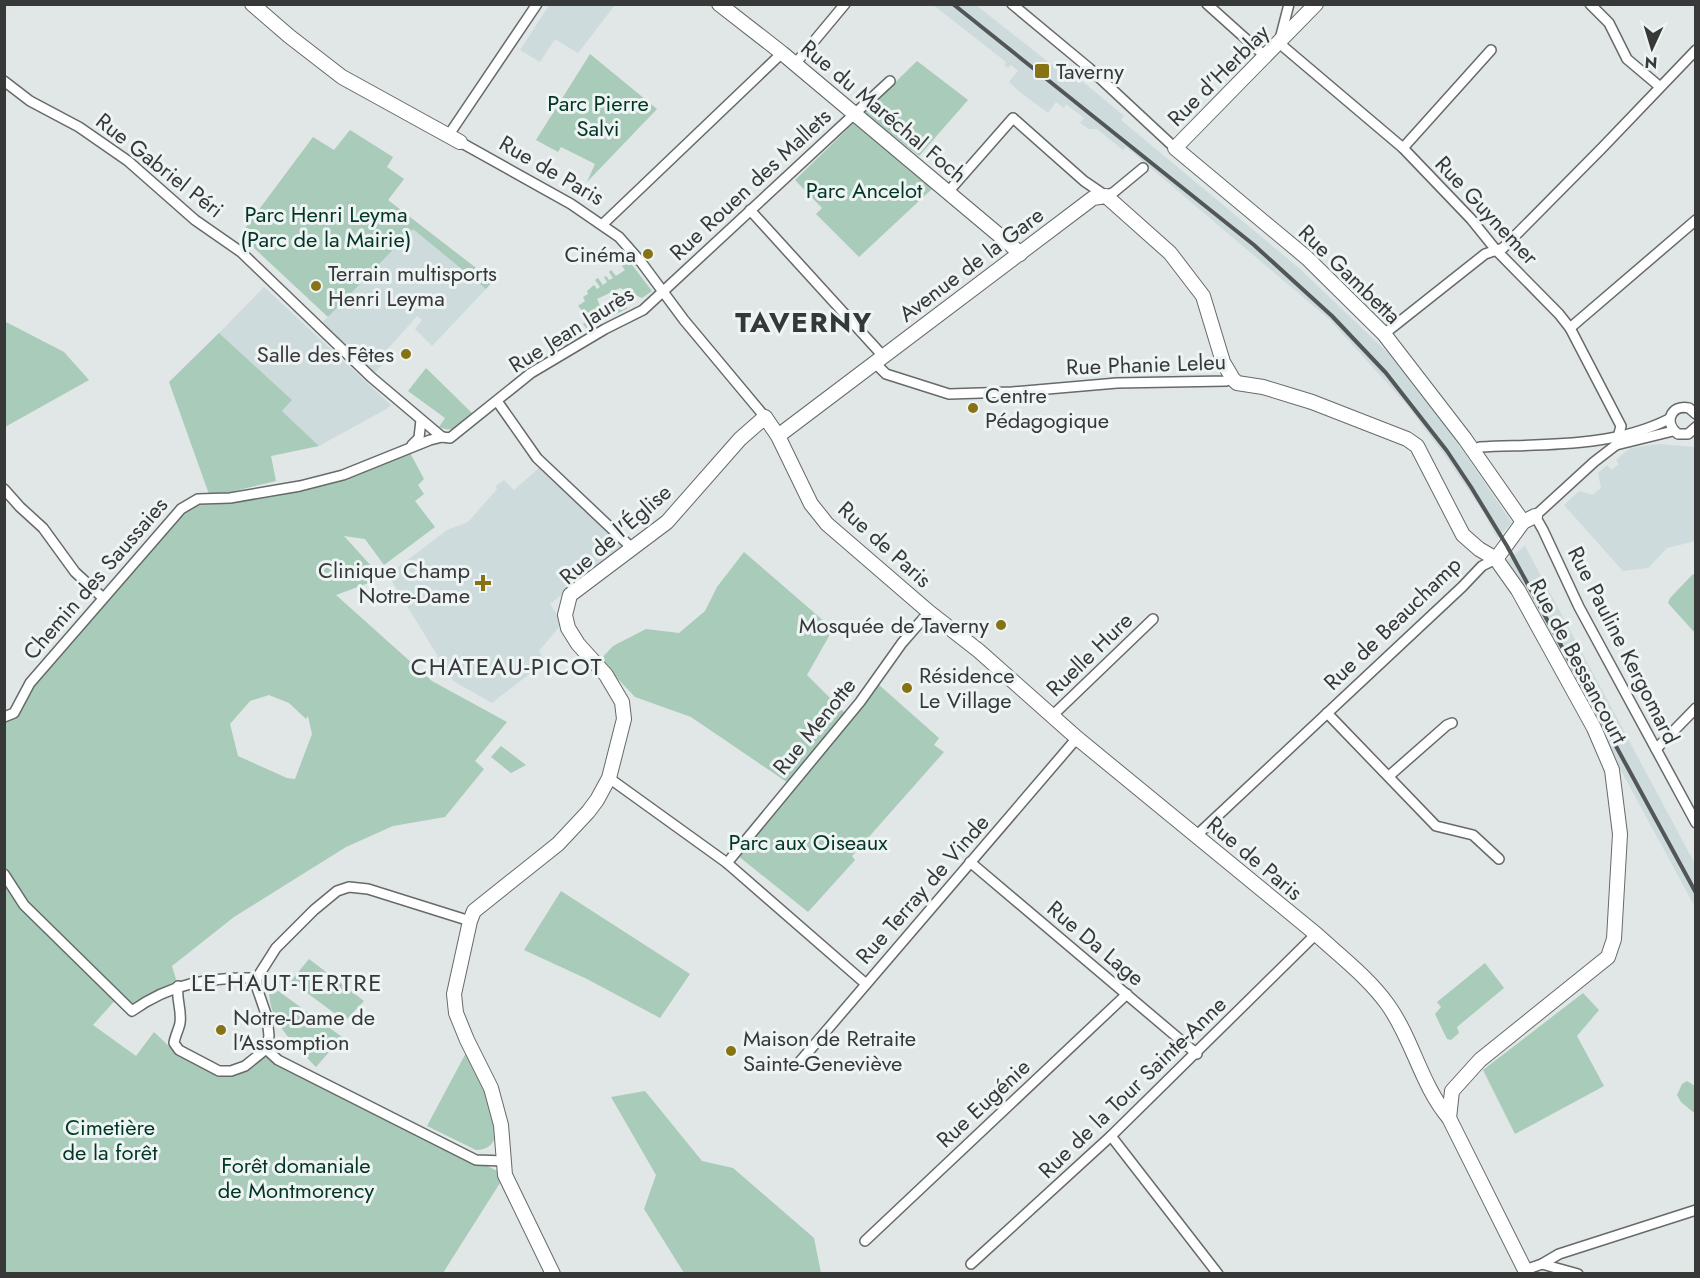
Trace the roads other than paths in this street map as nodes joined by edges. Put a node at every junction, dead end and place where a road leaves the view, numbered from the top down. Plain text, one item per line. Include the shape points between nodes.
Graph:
1 (252, 4) edge
2 (537, 4) edge
3 (718, 4) edge
4 (844, 4) edge
5 (1012, 4) edge
6 (1207, 4) edge
7 (1289, 4) edge
8 (1316, 4) edge
9 (1590, 4) edge
10 (1279, 43) junction
11 (1491, 50) dead end
12 (1695, 50) edge
13 (782, 53) junction
14 (1266, 57) junction
15 (795, 64) junction
16 (4, 81) edge
17 (890, 81) dead end
18 (1659, 86) junction
19 (854, 113) junction
20 (454, 139) junction
21 (1175, 148) junction
22 (1403, 148) junction
23 (1143, 168) dead end
24 (948, 192) junction
25 (1106, 196) junction
26 (750, 210) junction
27 (1695, 220) edge
28 (603, 224) junction
29 (1496, 250) junction
30 (1020, 254) junction
31 (663, 293) junction
32 (1570, 328) junction
33 (1384, 334) junction
34 (879, 359) junction
35 (1233, 379) junction
36 (497, 401) junction
37 (1693, 408) edge
38 (765, 417) junction
39 (1669, 419) junction
40 (421, 420) junction
41 (1695, 427) edge
42 (1673, 431) junction
43 (778, 436) junction
44 (442, 437) junction
45 (1583, 441) junction
46 (1618, 441) junction
47 (408, 448) junction
48 (1473, 451) junction
49 (1594, 462) junction
50 (4, 489) edge
51 (1529, 519) junction
52 (632, 548) junction
53 (1496, 559) junction
54 (102, 597) junction
55 (929, 612) junction
56 (1153, 619) dead end
57 (1695, 708) edge
58 (1327, 713) junction
59 (1052, 716) junction
60 (4, 717) edge
61 (1452, 723) dead end
62 (1077, 738) junction
63 (1656, 749) junction
64 (1389, 776) junction
65 (609, 778) junction
66 (1695, 823) edge
67 (1196, 836) junction
68 (1499, 859) dead end
69 (970, 862) junction
70 (727, 863) junction
71 (4, 874) edge
72 (470, 921) junction
73 (1316, 934) junction
74 (257, 978) junction
75 (866, 984) junction
76 (178, 986) junction
77 (1127, 994) junction
78 (266, 1049) junction
79 (1197, 1054) junction
80 (797, 1065) dead end
81 (1425, 1077) junction
82 (1463, 1078) junction
83 (1449, 1118) junction
84 (1111, 1136) junction
85 (504, 1161) junction
86 (1695, 1210) edge
87 (865, 1241) dead end
88 (971, 1264) dead end
89 (1542, 1264) junction
90 (1526, 1272) edge
91 (553, 1274) edge
92 (1218, 1274) edge
93 (1578, 1274) edge

1 - 20 street, Rue de Paris via 342,77
2 - 20 street
3 - 13 street, Rue du Maréchal Foch
4 - 15 street
5 - 21 street via 1089,68
6 - 14 street
7 - 10 street
8 - 10 street, Rue d'Herblay
9 - 18 street via 1609,23 1627,59
10 - 14 street, Rue d'Herblay
10 - 22 street, Rue Guynemer
11 - 22 street
12 - 18 street
13 - 15 street, Rue du Maréchal Foch
13 - 28 street
14 - 21 street, Rue d'Herblay
15 - 19 street, Rue du Maréchal Foch
16 - 40 street, Rue Gabriel Péri via 30,101 99,140 195,220 241,252
17 - 19 street, Rue Rouen des Mallets
18 - 29 street via 1586,165 1503,248
19 - 24 street, Rue du Maréchal Foch
19 - 26 street, Rue Rouen des Mallets
20 - 28 street, Rue de Paris
21 - 33 street, Rue Gambetta via 1306,258
22 - 29 street, Rue Guynemer via 1472,219
23 - 25 street
24 - 25 street via 1013,118
24 - 30 street, Rue du Maréchal Foch
25 - 30 street, Avenue de la Gare via 1093,198
25 - 35 street via 1170,253 1203,296 1223,362
26 - 31 street, Rue Rouen des Mallets
26 - 34 street, Rue Phanie Leleu
27 - 32 street
28 - 31 street, Rue de Paris via 620,237
29 - 32 street, Rue Guynemer
29 - 33 street via 1485,254
30 - 34 street, Avenue de la Gare
31 - 36 street, Rue Jean Jaurès via 643,310 531,373
31 - 38 street, Rue de Paris
32 - 46 street, Rue Guynemer via 1621,426
33 - 48 street, Rue Gambetta
34 - 35 street, Rue Phanie Leleu via 886,374 949,394
34 - 43 street, Avenue de la Gare
35 - 53 street, Rue Phanie Leleu via 1312,402 1417,446 1463,535
36 - 44 street, Rue Jean Jaurès via 450,438
36 - 52 street via 537,458
37 - 39 street, Rue de Beauchamp via 1678,408
38 - 43 street, Rue de Paris
38 - 52 street, Rue de l'Église via 740,439 667,522
39 - 42 street
39 - 46 street, Rue de Beauchamp
40 - 44 street, Rue Gabriel Péri
40 - 47 street via 419,438
41 - 42 street, Rue de Beauchamp via 1683,435
42 - 46 street, Rue de Beauchamp
43 - 55 street, Rue de Paris via 811,504 827,524
44 - 47 street, Chemin des Saussaies
45 - 46 street
45 - 48 street via 1480,447
45 - 49 street via 1597,451
46 - 49 street, Rue de Beauchamp
47 - 54 street, Chemin des Saussaies via 344,475 189,503
48 - 51 street, Rue Gambetta
49 - 51 street, Rue de Beauchamp
50 - 54 street via 43,528 75,572
51 - 53 street, Rue de Beauchamp
51 - 63 street, Rue Pauline Kergomard via 1543,530
52 - 65 street, Rue de l'Église via 575,590 565,615 578,645 604,673 622,702 624,719
53 - 58 street, Rue de Beauchamp via 1482,566
53 - 82 street, Rue de Bessancourt via 1518,590 1594,728 1612,770 1620,834 1618,882 1614,939 1608,957
54 - 60 street, Chemin des Saussaies via 30,683 14,713
55 - 59 street, Rue de Paris
55 - 70 street, Rue Menotte
56 - 59 street, Ruelle Hure
57 - 63 street
58 - 64 street
58 - 67 street, Rue de Beauchamp
59 - 62 street, Rue de Paris
61 - 64 street
62 - 67 street, Rue de Paris
62 - 69 street, Rue Terray de Vinde
63 - 66 street, Rue Pauline Kergomard
64 - 68 street via 1436,826 1473,835
65 - 70 street
65 - 72 street, Rue de l'Église via 593,806 558,844 474,911
67 - 73 street, Rue de Paris
69 - 75 street, Rue Terray de Vinde
69 - 77 street, Rue Da Lage
70 - 75 street
71 - 76 street via 24,905 132,1011
72 - 74 street via 368,889 349,887 327,898 292,932 276,948
72 - 85 street via 454,994 456,1013 491,1088 501,1125
73 - 79 street, Rue de la Tour Sainte-Anne
73 - 81 street, Rue de Paris via 1388,1004
74 - 76 street
74 - 78 street via 267,1017
75 - 80 street, Rue Terray de Vinde
76 - 78 street via 180,1024 174,1043 179,1050 219,1071 231,1071 245,1066
77 - 79 street, Rue Da Lage
77 - 87 street, Rue Eugénie
78 - 85 street via 278,1060 476,1160
79 - 84 street, Rue de la Tour Sainte-Anne
81 - 82 street via 1441,1087
81 - 83 street, Rue de Paris
82 - 83 street, Rue de Bessancourt via 1452,1091
83 - 90 street, Rue de Paris
84 - 88 street, Rue de la Tour Sainte-Anne
84 - 92 street
85 - 91 street via 505,1175
86 - 89 street via 1559,1254
89 - 90 street
89 - 93 street

